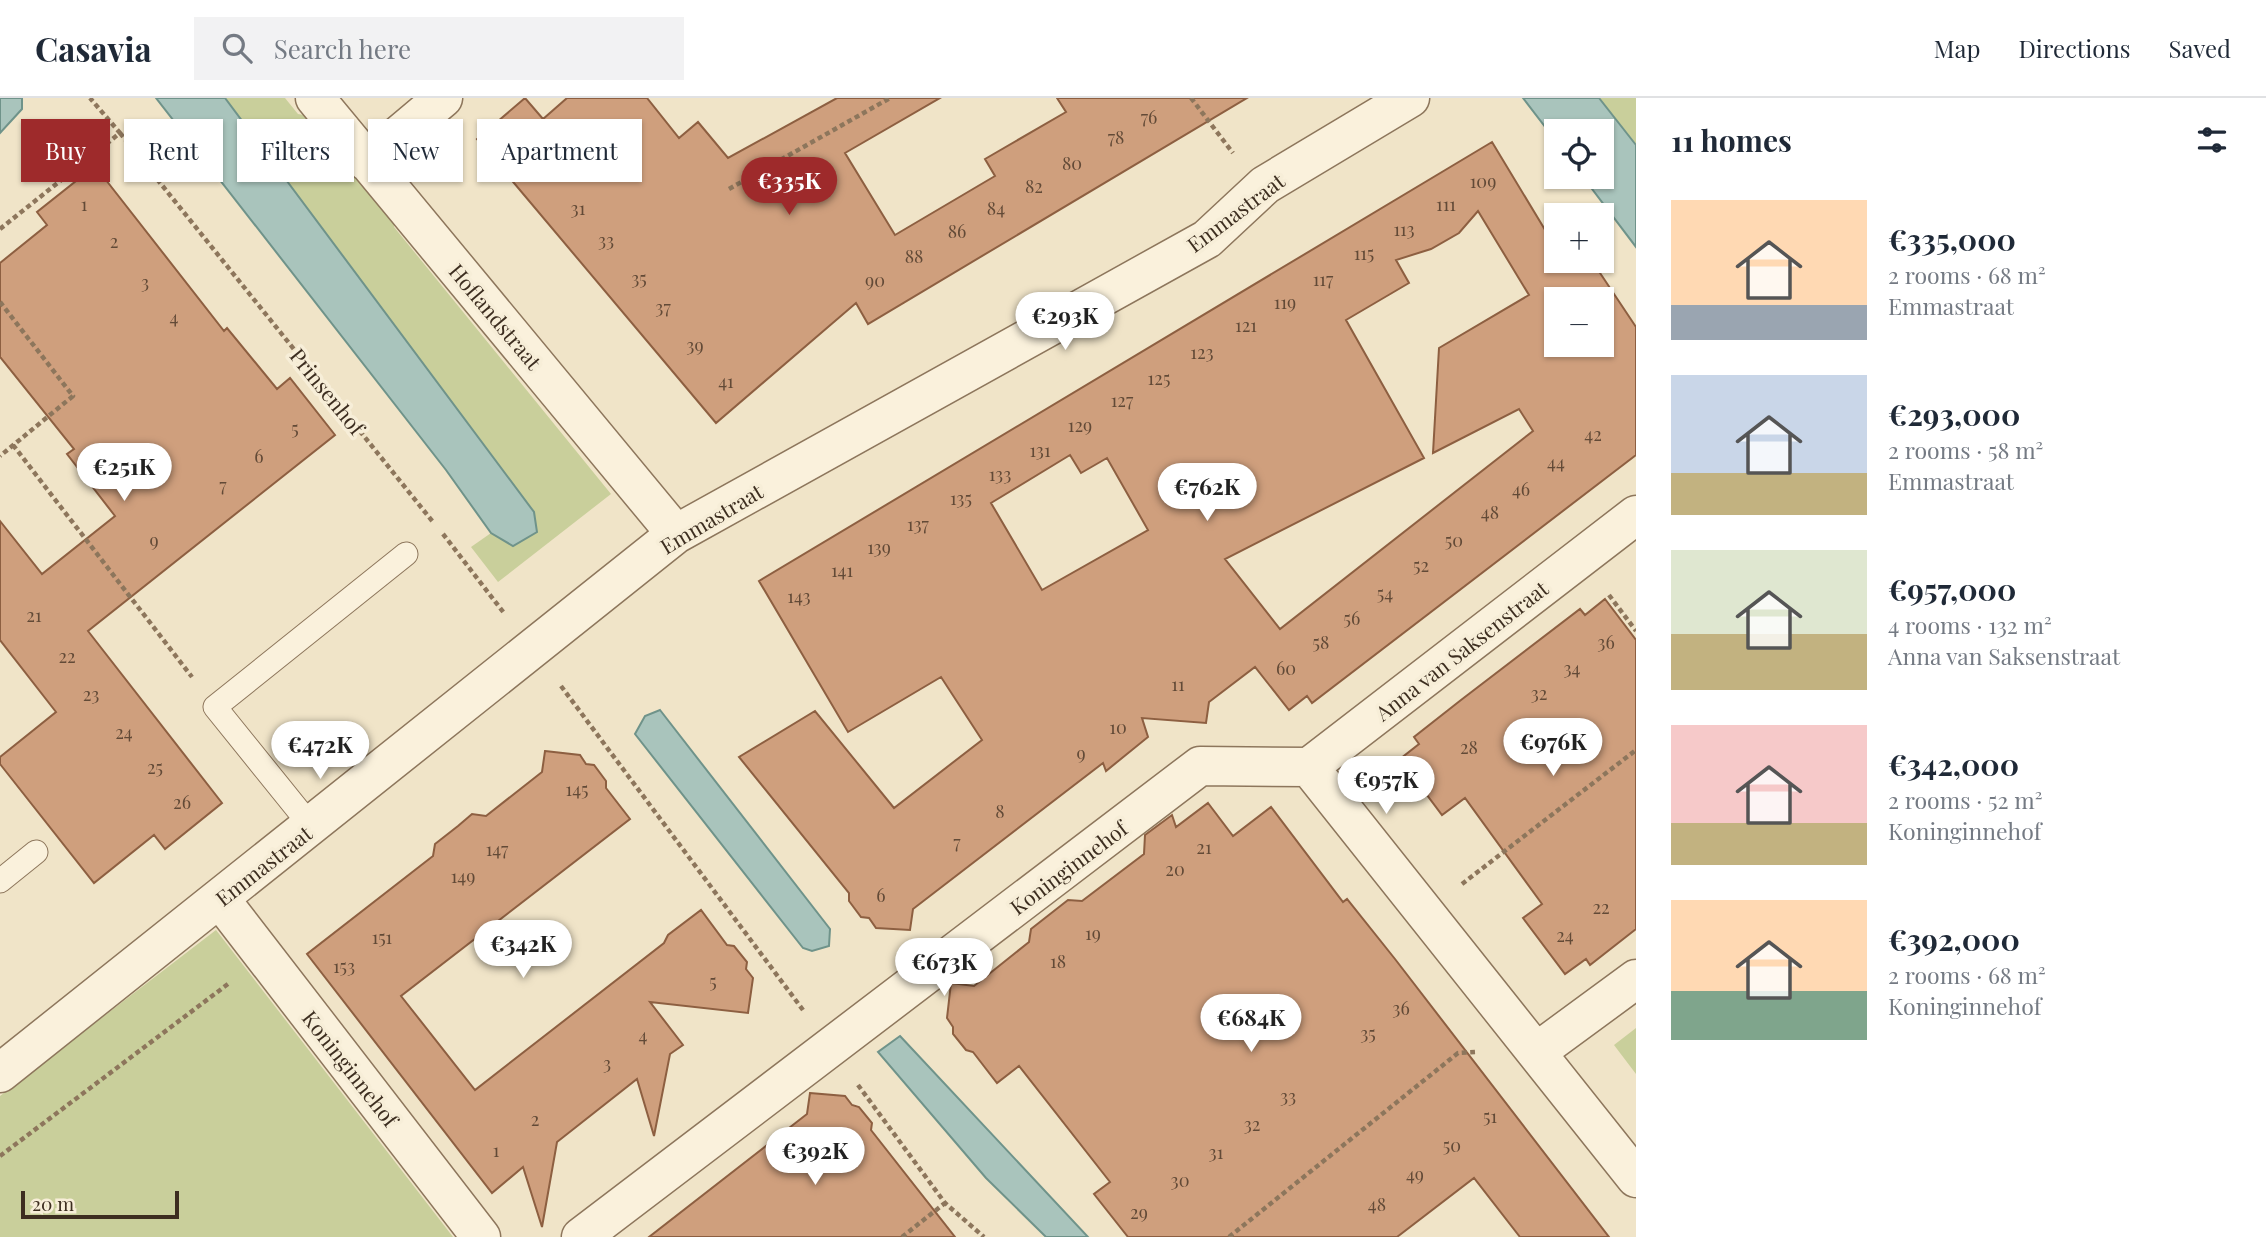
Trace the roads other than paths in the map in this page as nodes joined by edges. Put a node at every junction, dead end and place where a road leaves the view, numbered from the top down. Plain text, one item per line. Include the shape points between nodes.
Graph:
1 (315, 98) edge
2 (443, 98) edge
3 (1410, 98) edge
4 (367, 162) junction
5 (1636, 515) edge
6 (676, 534) junction
7 (406, 554) dead end
8 (1309, 767) junction
9 (311, 826) junction
10 (36, 852) dead end
11 (0, 881) edge
12 (220, 899) junction
13 (1636, 979) edge
14 (1538, 1051) junction
15 (0, 1073) edge
16 (1636, 1178) edge
17 (481, 1237) edge
18 (582, 1237) edge

1 - 4 street, Hoflandstraat
2 - 4 street
3 - 6 street, Emmastraat via 1260,189 1207,239
4 - 6 street, Hoflandstraat
5 - 8 street, Anna van Saksenstraat
6 - 9 street, Emmastraat
7 - 9 lane via 215,706
8 - 14 street
8 - 18 street, Koninginnehof via 1200,766
9 - 12 street, Emmastraat
10 - 11 lane
12 - 15 street, Emmastraat
12 - 17 street, Koninginnehof
13 - 14 street
14 - 16 street

